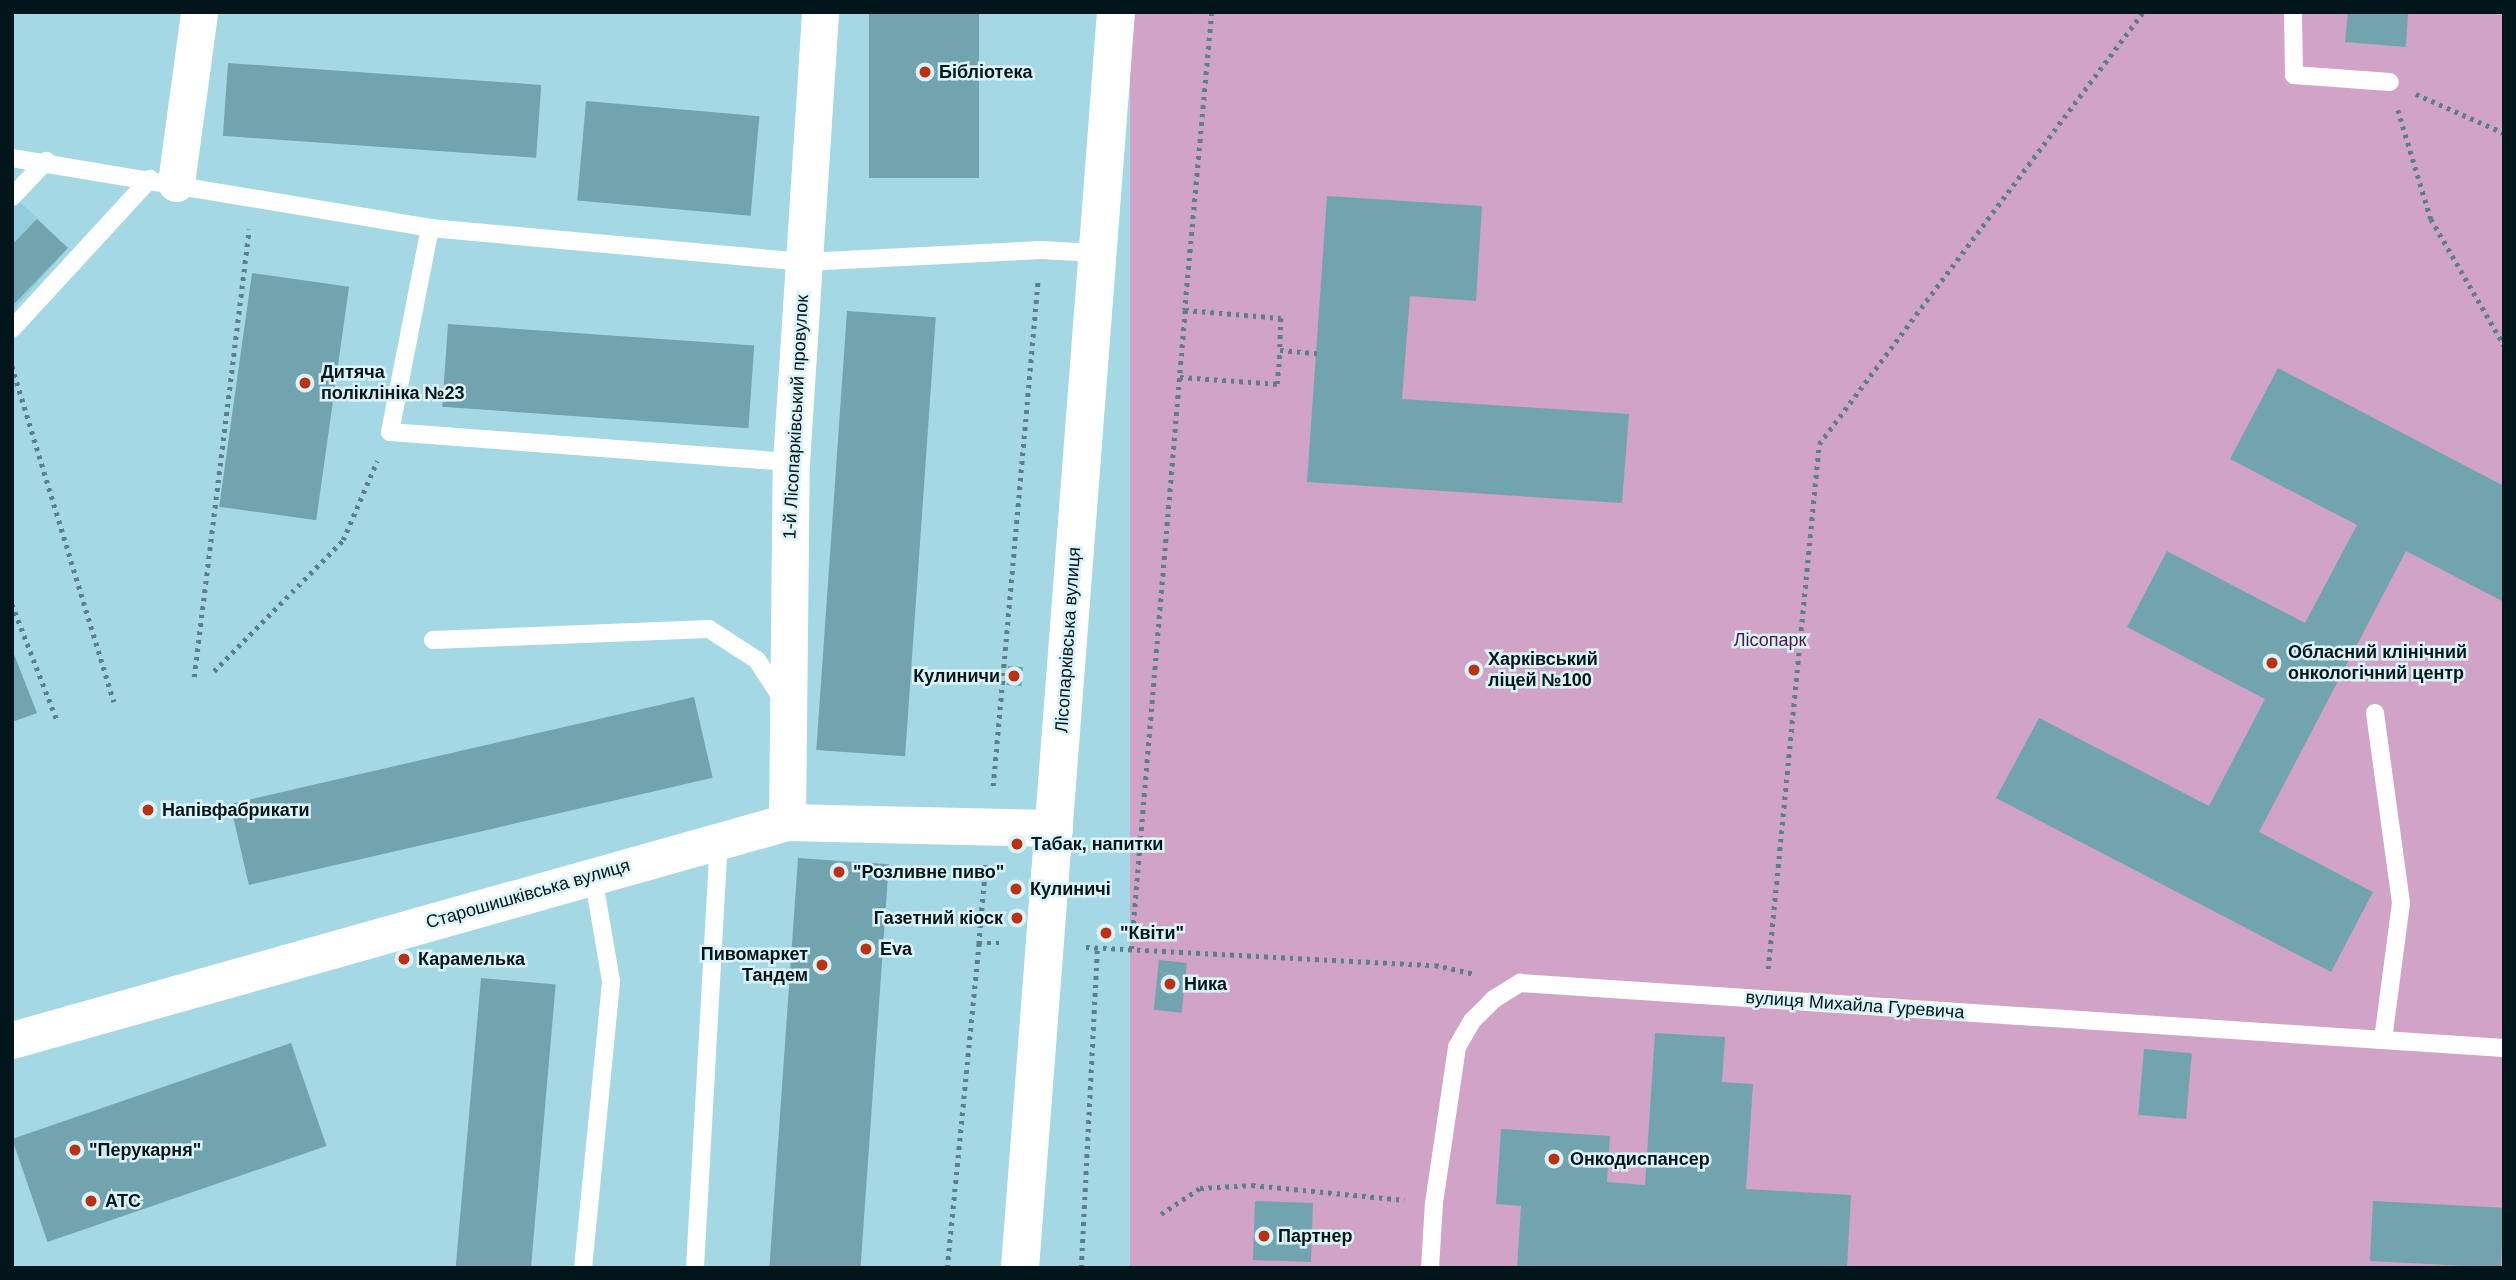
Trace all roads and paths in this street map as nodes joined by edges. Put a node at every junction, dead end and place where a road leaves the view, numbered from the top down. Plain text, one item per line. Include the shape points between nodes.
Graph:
1 (200, 12) edge
2 (820, 12) edge
3 (1116, 12) edge
4 (1212, 12) edge
5 (2143, 12) edge
6 (2294, 12) edge
7 (2390, 82) junction
8 (2504, 133) edge
9 (12, 158) edge
10 (46, 161) junction
11 (163, 181) junction
12 (12, 197) edge
13 (253, 197) junction
14 (430, 228) junction
15 (1041, 250) junction
16 (1098, 253) junction
17 (804, 262) junction
18 (1185, 310) junction
19 (12, 328) edge
20 (2504, 345) edge
21 (1280, 350) junction
22 (1317, 352) dead end
23 (12, 366) edge
24 (1181, 377) junction
25 (390, 432) junction
26 (791, 462) junction
27 (12, 604) edge
28 (433, 640) dead end
29 (214, 671) dead end
30 (194, 677) dead end
31 (114, 702) dead end
32 (788, 708) junction
33 (2375, 713) dead end
34 (57, 720) dead end
35 (787, 822) junction
36 (989, 826) junction
37 (1054, 828) junction
38 (719, 840) junction
39 (593, 876) junction
40 (979, 943) junction
41 (1045, 945) junction
42 (1097, 948) junction
43 (1131, 949) junction
44 (1520, 983) junction
45 (1765, 1000) junction
46 (12, 1040) edge
47 (2383, 1040) junction
48 (2504, 1048) edge
49 (1434, 1203) junction
50 (1161, 1214) dead end
51 (583, 1268) edge
52 (695, 1268) edge
53 (947, 1268) edge
54 (1020, 1268) edge
55 (1081, 1268) edge
56 (1430, 1268) edge

1 - 11 street
2 - 17 street, 1-й Лісопарківський провулок
3 - 16 street, Лісопарківська вулиця
4 - 18 path
5 - 45 path via 1819,444
6 - 7 lane via 2294,75
7 - 8 path
7 - 20 path via 2431,219
9 - 10 lane
10 - 11 lane
10 - 12 lane
11 - 13 lane
11 - 19 lane
13 - 14 lane
13 - 30 path
14 - 17 lane
14 - 25 lane
15 - 16 lane
15 - 17 lane
15 - 36 path
16 - 37 street, Лісопарківська вулиця
17 - 26 street, 1-й Лісопарківський провулок
18 - 21 path via 1281,318
18 - 24 path
21 - 22 path
21 - 24 path via 1277,384
23 - 31 path
24 - 43 path
25 - 26 lane
25 - 29 path via 343,540
26 - 32 street, 1-й Лісопарківський провулок
27 - 34 path
28 - 32 lane via 709,629 757,660
32 - 35 street, 1-й Лісопарківський провулок
33 - 47 lane via 2401,903
35 - 36 street, Старошишківська вулиця
35 - 38 street, Старошишківська вулиця
36 - 37 street, Старошишківська вулиця
36 - 40 path
37 - 41 street, Лісопарківська вулиця
38 - 39 street, Старошишківська вулиця
38 - 52 lane
39 - 46 street, Старошишківська вулиця
39 - 51 lane via 611,981
40 - 41 path
40 - 53 path
41 - 42 path
41 - 54 street, Лісопарківська вулиця
42 - 43 path
42 - 55 path
43 - 44 path via 1435,965
44 - 45 lane, вулиця Михайла Гуревича
44 - 49 lane via 1494,999 1472,1021 1457,1047
45 - 47 lane, вулиця Михайла Гуревича
47 - 48 lane, вулиця Михайла Гуревича
49 - 50 path via 1252,1185 1200,1188
49 - 56 lane

